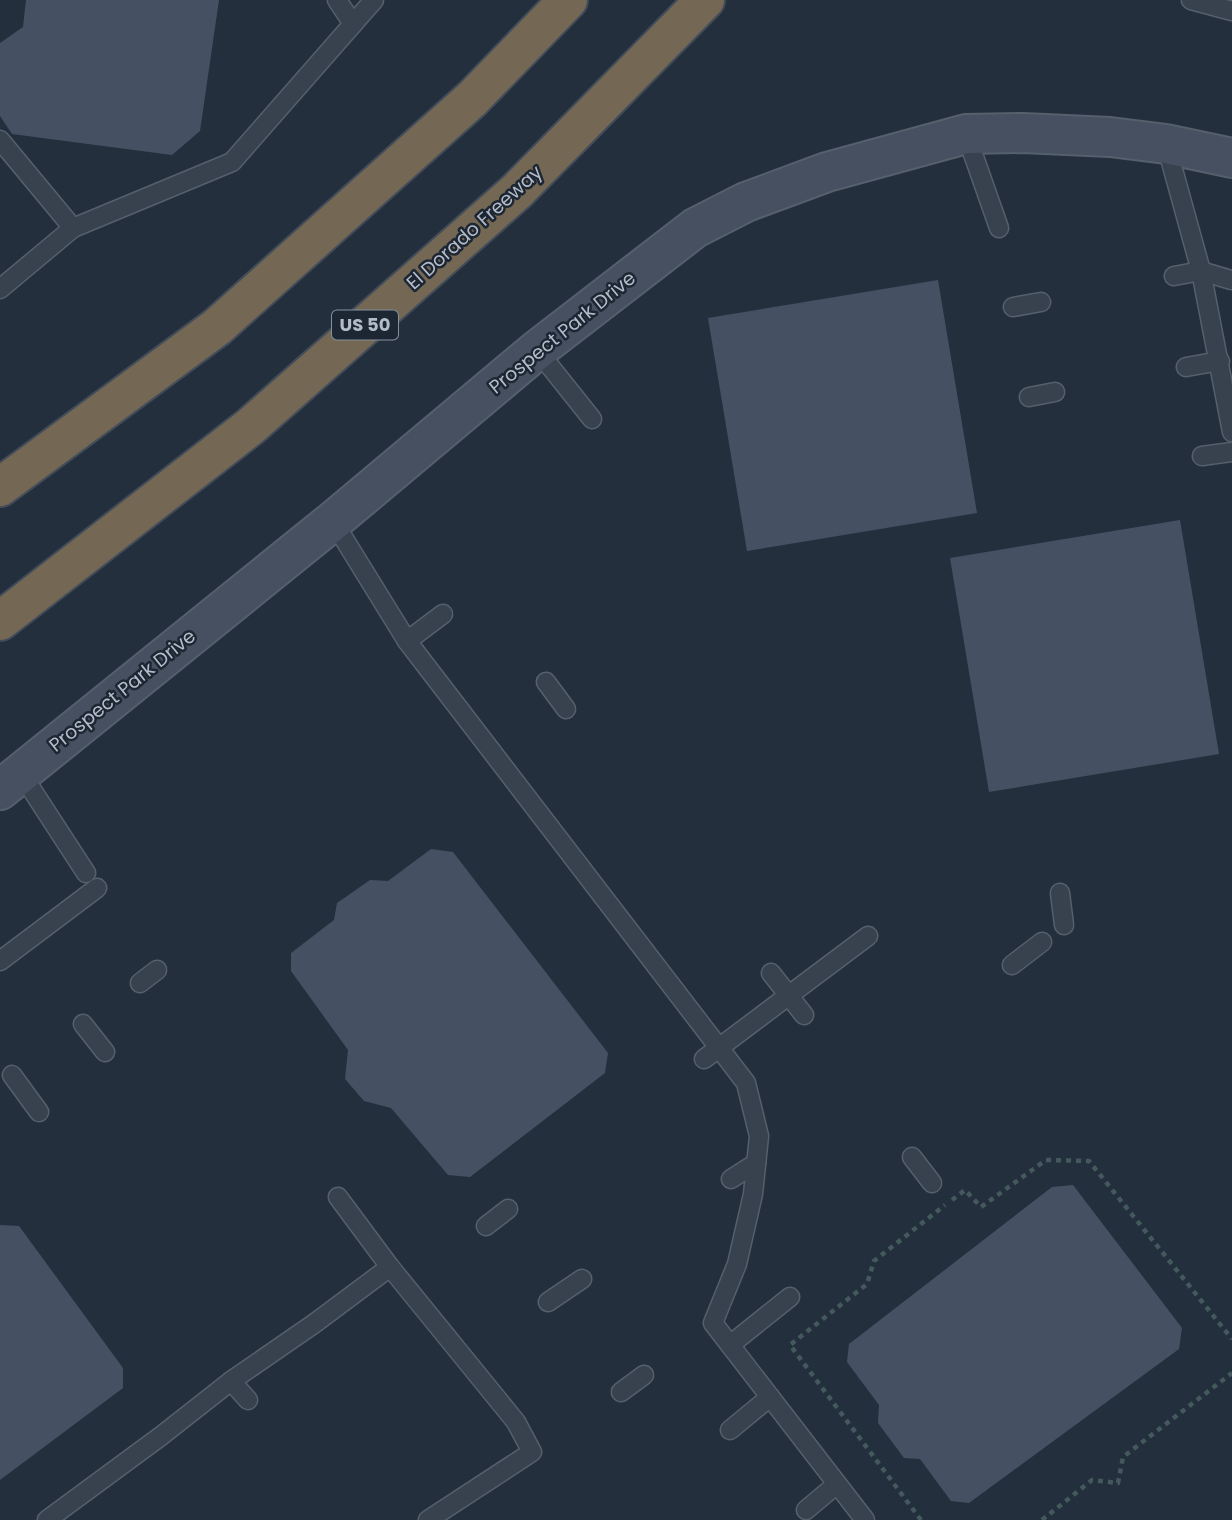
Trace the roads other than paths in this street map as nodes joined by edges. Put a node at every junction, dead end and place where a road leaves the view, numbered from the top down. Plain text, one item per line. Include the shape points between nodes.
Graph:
1 (337, 0) edge
2 (374, 0) edge
3 (568, 0) edge
4 (705, 0) edge
5 (1191, 0) edge
6 (1232, 11) edge
7 (353, 24) junction
8 (966, 134) junction
9 (0, 140) edge
10 (1166, 144) junction
11 (1232, 158) edge
12 (73, 228) junction
13 (999, 228) dead end
14 (1202, 271) junction
15 (1174, 276) dead end
16 (1231, 280) edge
17 (0, 289) edge
18 (1041, 302) dead end
19 (1013, 307) dead end
20 (537, 350) junction
21 (1220, 360) junction
22 (1186, 367) dead end
23 (1228, 387) edge
24 (1055, 392) dead end
25 (1029, 397) dead end
26 (592, 419) dead end
27 (1232, 432) edge
28 (1232, 452) edge
29 (1202, 456) dead end
30 (0, 487) edge
31 (333, 521) junction
32 (443, 614) dead end
33 (0, 621) edge
34 (407, 641) junction
35 (546, 682) dead end
36 (566, 709) dead end
37 (10, 781) edge
38 (86, 873) dead end
39 (97, 888) dead end
40 (1060, 893) dead end
41 (1064, 925) dead end
42 (868, 936) dead end
43 (1042, 942) dead end
44 (0, 961) edge
45 (1012, 965) dead end
46 (157, 970) dead end
47 (772, 973) dead end
48 (139, 983) dead end
49 (788, 995) junction
50 (804, 1015) dead end
51 (83, 1024) dead end
52 (719, 1047) junction
53 (105, 1052) dead end
54 (704, 1059) dead end
55 (12, 1075) dead end
56 (39, 1112) dead end
57 (912, 1157) dead end
58 (756, 1163) junction
59 (731, 1179) dead end
60 (932, 1183) dead end
61 (338, 1198) dead end
62 (508, 1209) dead end
63 (486, 1226) dead end
64 (390, 1266) junction
65 (582, 1279) dead end
66 (790, 1297) dead end
67 (548, 1302) dead end
68 (730, 1345) junction
69 (644, 1376) dead end
70 (231, 1381) junction
71 (621, 1392) dead end
72 (770, 1397) junction
73 (248, 1400) dead end
74 (730, 1430) dead end
75 (837, 1485) junction
76 (806, 1510) dead end
77 (47, 1520) edge
78 (428, 1520) edge
79 (865, 1520) edge

1 - 7 lane
2 - 7 lane
3 - 30 highway via 472,99 217,327
4 - 33 highway, El Dorado Freeway / US 50 via 517,191 251,425
5 - 6 lane
7 - 12 lane via 232,162
8 - 10 street, Prospect Park Drive via 1110,137
8 - 13 lane
8 - 20 street, Prospect Park Drive via 827,172 746,202 695,228
9 - 12 lane
10 - 11 street, Prospect Park Drive
10 - 14 lane
12 - 17 lane
14 - 15 lane
14 - 16 lane
14 - 21 lane
18 - 19 lane
20 - 26 lane
20 - 31 street, Prospect Park Drive
21 - 22 lane
21 - 23 lane
23 - 27 lane
24 - 25 lane
28 - 29 lane
31 - 34 lane
31 - 37 street, Prospect Park Drive
32 - 34 lane
34 - 52 lane
35 - 36 lane
37 - 38 lane
39 - 44 lane
40 - 41 lane
42 - 49 lane
43 - 45 lane
46 - 48 lane
47 - 49 lane
49 - 50 lane
49 - 52 lane
51 - 53 lane
52 - 54 lane
52 - 58 lane via 746,1083 759,1136
55 - 56 lane
57 - 60 lane
58 - 59 lane
58 - 68 lane via 737,1265 713,1323
61 - 64 lane
62 - 63 lane
64 - 70 lane
64 - 78 lane via 516,1422 532,1452
65 - 67 lane
66 - 68 lane
68 - 72 lane
69 - 71 lane
70 - 73 lane
70 - 77 lane
72 - 74 lane
72 - 75 lane
75 - 76 lane
75 - 79 lane

